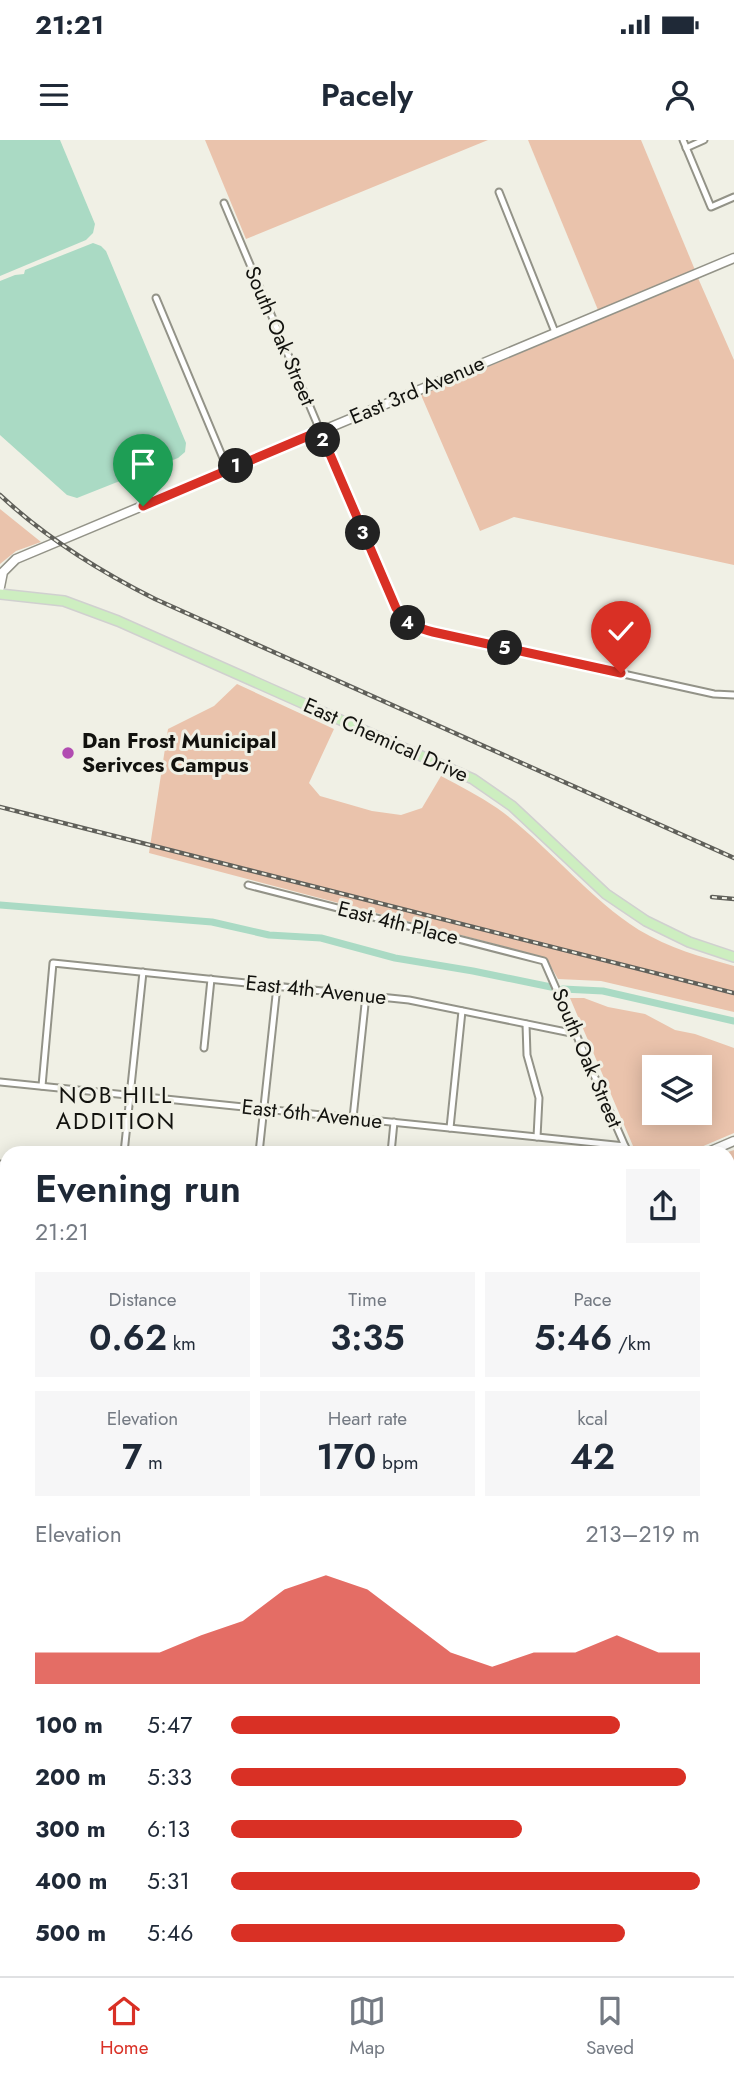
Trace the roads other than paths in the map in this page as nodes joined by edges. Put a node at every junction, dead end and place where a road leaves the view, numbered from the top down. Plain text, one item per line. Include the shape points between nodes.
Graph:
1 (683, 140) edge
2 (704, 140) edge
3 (686, 148) junction
4 (499, 192) dead end
5 (734, 197) edge
6 (224, 204) dead end
7 (734, 258) edge
8 (156, 298) dead end
9 (555, 332) junction
10 (320, 431) junction
11 (228, 470) junction
12 (0, 587) edge
13 (0, 594) edge
14 (734, 695) edge
15 (248, 885) dead end
16 (734, 957) edge
17 (546, 963) joint
18 (143, 972) junction
19 (211, 979) junction
20 (276, 986) junction
21 (366, 995) junction
22 (462, 1011) junction
23 (526, 1024) junction
24 (576, 1034) junction
25 (204, 1048) dead end
26 (0, 1082) edge
27 (42, 1086) junction
28 (130, 1095) junction
29 (264, 1109) junction
30 (353, 1118) junction
31 (394, 1122) junction
32 (450, 1128) junction
33 (537, 1137) junction
34 (125, 1146) edge
35 (260, 1146) edge
36 (392, 1146) edge
37 (625, 1146) joint

1 - 3 street
2 - 3 street
3 - 5 street via 711,207
4 - 9 street
6 - 10 street, South Oak Street
7 - 9 street, East 3rd Avenue
8 - 11 street
9 - 10 street, East 3rd Avenue
10 - 11 street, East 3rd Avenue
10 - 14 street, South Oak Street via 396,608 412,626
11 - 12 street, East 3rd Avenue via 16,559 3,572
13 - 16 main road, East Chemical Drive via 64,601 118,621 473,779 512,806 606,894 657,927
15 - 17 street, East 4th Place
17 - 24 street, South Oak Street
18 - 19 street, East 4th Avenue
18 - 27 street, East 4th Avenue via 53,962
18 - 28 street
19 - 20 street, East 4th Avenue
19 - 25 street
20 - 21 street, East 4th Avenue
20 - 29 street
21 - 22 street, East 4th Avenue
21 - 30 street
22 - 23 street, East 4th Avenue
22 - 32 street
23 - 24 street, East 4th Avenue
23 - 33 street via 527,1055 539,1098
24 - 37 street, South Oak Street
26 - 27 street, East 6th Avenue
27 - 28 street, East 6th Avenue
28 - 29 street, East 6th Avenue
28 - 34 street
29 - 30 street, East 6th Avenue
29 - 35 street
30 - 31 street, East 6th Avenue
31 - 32 street, East 6th Avenue
31 - 36 street
32 - 33 street, East 6th Avenue
33 - 37 street, East 6th Avenue

